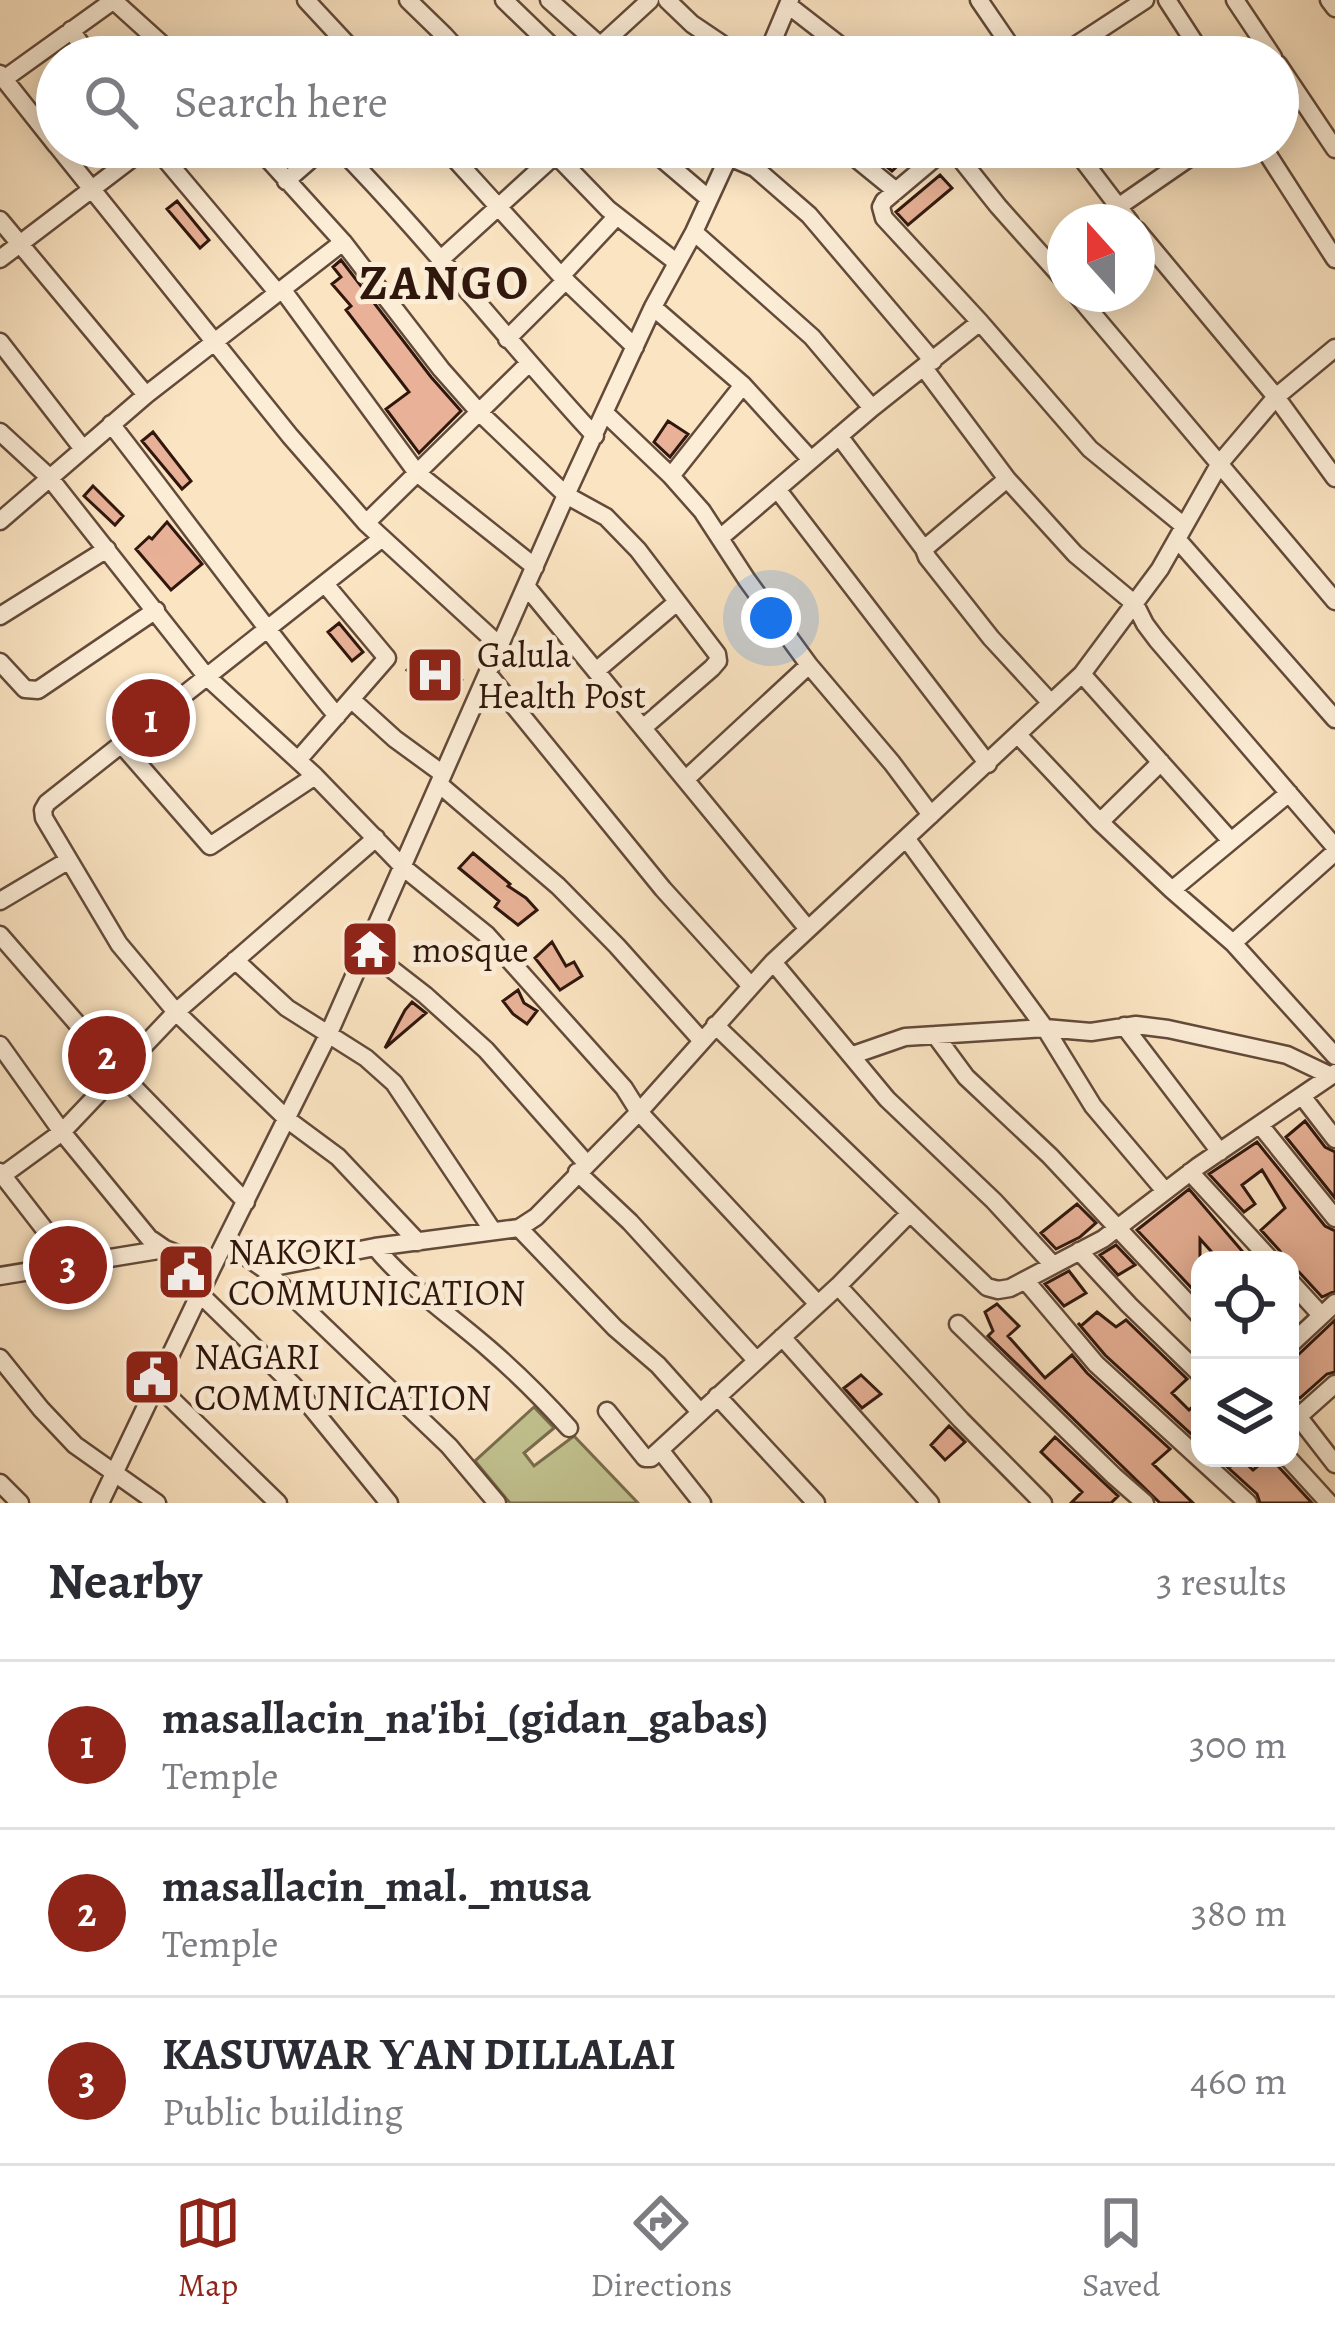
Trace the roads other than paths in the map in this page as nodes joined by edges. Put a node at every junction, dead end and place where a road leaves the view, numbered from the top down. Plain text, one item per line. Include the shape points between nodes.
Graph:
1 (114, 0) edge
2 (306, 0) edge
3 (408, 0) edge
4 (504, 0) edge
5 (549, 0) edge
6 (650, 0) edge
7 (667, 0) edge
8 (979, 0) edge
9 (1145, 0) edge
10 (1167, 0) edge
11 (1235, 0) edge
12 (1329, 0) edge
13 (789, 3) edge
14 (1335, 8) edge
15 (71, 31) junction
16 (444, 35) edge
17 (63, 36) edge
18 (75, 36) edge
19 (153, 36) edge
20 (339, 36) edge
21 (541, 36) edge
22 (590, 36) edge
23 (620, 36) edge
24 (710, 36) edge
25 (775, 36) edge
26 (829, 36) edge
27 (1004, 36) edge
28 (1090, 36) edge
29 (1190, 36) edge
30 (1259, 36) edge
31 (36, 54) edge
32 (2, 76) edge
33 (1299, 95) edge
34 (36, 120) edge
35 (1335, 149) edge
36 (74, 168) edge
37 (120, 168) edge
38 (170, 168) edge
39 (275, 168) edge
40 (301, 168) edge
41 (358, 168) edge
42 (464, 168) edge
43 (539, 168) edge
44 (572, 168) edge
45 (672, 168) edge
46 (719, 168) edge
47 (755, 168) edge
48 (868, 168) edge
49 (924, 168) edge
50 (967, 168) edge
51 (1089, 168) edge
52 (1175, 168) edge
53 (1276, 168) edge
54 (286, 181) junction
55 (90, 188) junction
56 (896, 191) junction
57 (708, 198) junction
58 (1116, 204) edge
59 (1136, 204) edge
60 (501, 207) junction
61 (616, 216) junction
62 (0, 220) edge
63 (694, 232) junction
64 (19, 242) junction
65 (343, 242) junction
66 (1155, 252) edge
67 (0, 259) edge
68 (1335, 259) edge
69 (440, 260) junction
70 (1047, 261) edge
71 (676, 262) junction
72 (564, 278) junction
73 (280, 291) junction
74 (653, 307) junction
75 (1091, 312) edge
76 (980, 322) junction
77 (507, 339) junction
78 (215, 341) junction
79 (0, 342) edge
80 (635, 347) junction
81 (1334, 351) edge
82 (528, 364) junction
83 (928, 364) junction
84 (743, 385) junction
85 (146, 395) junction
86 (1276, 398) junction
87 (872, 408) junction
88 (479, 412) junction
89 (605, 413) junction
90 (111, 424) junction
91 (0, 432) edge
92 (595, 436) junction
93 (839, 436) junction
94 (83, 448) junction
95 (811, 460) junction
96 (1220, 463) junction
97 (417, 473) junction
98 (671, 476) junction
99 (49, 478) junction
100 (1335, 478) edge
101 (1007, 479) junction
102 (777, 489) junction
103 (566, 495) junction
104 (0, 521) edge
105 (365, 523) junction
106 (1181, 533) junction
107 (720, 538) junction
108 (382, 539) junction
109 (107, 549) junction
110 (924, 549) junction
111 (535, 567) junction
112 (325, 584) junction
113 (526, 586) junction
114 (1333, 595) edge
115 (677, 602) junction
116 (1136, 604) junction
117 (156, 610) junction
118 (0, 616) edge
119 (266, 630) junction
120 (500, 646) junction
121 (809, 665) junction
122 (596, 671) junction
123 (4, 672) edge
124 (488, 674) junction
125 (1082, 674) junction
126 (206, 676) junction
127 (352, 700) junction
128 (1051, 703) junction
129 (337, 716) junction
130 (1335, 719) edge
131 (644, 727) junction
132 (1018, 735) junction
133 (121, 744) junction
134 (298, 760) junction
135 (1161, 762) junction
136 (988, 764) junction
137 (315, 776) junction
138 (441, 779) junction
139 (686, 779) junction
140 (1289, 793) junction
141 (931, 815) junction
142 (1100, 822) junction
143 (376, 838) junction
144 (907, 838) junction
145 (1231, 841) junction
146 (1334, 846) edge
147 (69, 860) junction
148 (404, 868) junction
149 (1172, 890) junction
150 (0, 901) edge
151 (808, 929) junction
152 (0, 935) edge
153 (1233, 943) junction
154 (367, 950) junction
155 (236, 960) junction
156 (773, 962) junction
157 (751, 986) junction
158 (176, 1012) junction
159 (715, 1025) junction
160 (1124, 1026) junction
161 (1045, 1028) junction
162 (329, 1033) junction
163 (935, 1035) junction
164 (702, 1041) junction
165 (0, 1045) edge
166 (853, 1055) junction
167 (1335, 1056) edge
168 (120, 1073) junction
169 (1333, 1074) edge
170 (1302, 1096) junction
171 (639, 1112) junction
172 (288, 1120) junction
173 (1259, 1124) junction
174 (62, 1132) junction
175 (1335, 1139) edge
176 (1220, 1152) junction
177 (581, 1168) junction
178 (1190, 1172) junction
179 (2, 1173) edge
180 (1166, 1191) junction
181 (246, 1202) junction
182 (909, 1214) junction
183 (1335, 1218) edge
184 (519, 1228) junction
185 (1116, 1228) junction
186 (493, 1231) junction
187 (226, 1242) junction
188 (418, 1242) junction
189 (376, 1247) junction
190 (165, 1249) junction
191 (1079, 1251) junction
192 (1263, 1251) edge
193 (1053, 1265) junction
194 (73, 1266) junction
195 (212, 1268) junction
196 (265, 1269) junction
197 (0, 1276) edge
198 (1025, 1280) junction
199 (838, 1286) junction
200 (1299, 1288) edge
201 (200, 1294) junction
202 (818, 1304) junction
203 (1191, 1307) edge
204 (1328, 1309) edge
205 (958, 1324) dead end
206 (1299, 1336) edge
207 (782, 1337) junction
208 (0, 1358) edge
209 (756, 1360) junction
210 (1191, 1365) edge
211 (1335, 1384) edge
212 (157, 1385) junction
213 (717, 1396) junction
214 (1299, 1409) edge
215 (607, 1411) dead end
216 (700, 1412) junction
217 (1299, 1418) edge
218 (569, 1427) dead end
219 (660, 1450) junction
220 (1335, 1465) edge
221 (1296, 1467) edge
222 (113, 1473) junction
223 (0, 1483) edge
224 (20, 1503) edge
225 (100, 1503) edge
226 (157, 1503) edge
227 (278, 1503) edge
228 (389, 1503) edge
229 (497, 1503) edge
230 (702, 1503) edge
231 (816, 1503) edge
232 (931, 1503) edge
233 (1043, 1503) edge
234 (1145, 1503) edge
235 (1248, 1503) edge
236 (1329, 1503) edge

1 - 15 street
1 - 19 street
2 - 20 street
3 - 16 street
4 - 21 street
5 - 22 street
6 - 23 street
7 - 24 street
8 - 27 street
9 - 28 street
10 - 29 street
11 - 30 street
12 - 14 street
13 - 25 street
13 - 26 street
15 - 17 street
15 - 18 street
31 - 32 street
32 - 34 street
33 - 35 street
36 - 55 street
37 - 55 street
38 - 73 street
39 - 54 street
40 - 54 street
41 - 69 street
42 - 60 street
43 - 60 street
44 - 61 street
45 - 57 street
46 - 57 street
47 - 83 street via 809,215
48 - 56 street
49 - 56 street
50 - 70 street
51 - 58 street
52 - 59 street
53 - 68 street
54 - 65 street
55 - 64 street
55 - 78 street
56 - 76 street via 880,207 884,218
57 - 63 street
60 - 69 street
60 - 72 street
61 - 71 street
61 - 72 street
62 - 64 street
63 - 71 street
63 - 87 street via 812,337
64 - 67 street
64 - 85 street
65 - 73 street
65 - 88 street
66 - 86 street
69 - 77 street
71 - 74 street
72 - 77 street
72 - 80 street
73 - 78 street
73 - 97 street
74 - 80 street
74 - 84 street
75 - 96 street
76 - 83 street
76 - 106 street via 1090,449
77 - 82 street
78 - 85 street
78 - 105 street
79 - 94 street
80 - 89 street
81 - 86 street
82 - 88 street
82 - 92 street
83 - 87 street
83 - 101 street
84 - 95 street
84 - 98 street
85 - 90 street
86 - 96 street
86 - 100 street
87 - 93 street
88 - 97 street
88 - 103 street
89 - 92 street
89 - 98 street
90 - 94 street
90 - 119 street
91 - 99 street
92 - 103 street
93 - 95 street
93 - 110 street
94 - 99 street
95 - 102 street
96 - 106 street
96 - 114 street
97 - 105 street
97 - 111 street
98 - 107 street
99 - 104 street
99 - 109 street
101 - 110 street
101 - 116 street via 1075,554
102 - 107 street
102 - 136 street
103 - 111 street
103 - 115 street via 606,517
105 - 108 street
106 - 116 street
106 - 130 street
107 - 121 street
108 - 112 street
108 - 120 street
109 - 117 street
109 - 118 street
110 - 128 street
111 - 113 street
112 - 119 street
112 - 127 street via 387,658
113 - 120 street
113 - 122 street
115 - 122 street
115 - 131 street via 718,661
116 - 125 street
116 - 140 street via 1157,640
117 - 123 street via 38,690
117 - 126 street
119 - 126 street
119 - 129 street
120 - 124 street
121 - 139 street
121 - 141 street
122 - 131 street
124 - 138 street
124 - 157 street
125 - 128 street
125 - 135 street
126 - 133 street
126 - 134 street
127 - 129 street
127 - 138 street
128 - 132 street
129 - 134 street
131 - 139 street
132 - 136 street
132 - 142 street
133 - 137 street via 210,846
133 - 147 street via 43,809
134 - 137 street
135 - 142 street
135 - 145 street
136 - 141 street
137 - 143 street
138 - 148 street
138 - 164 street via 558,886
139 - 151 street
140 - 145 street
140 - 146 street
141 - 144 street
142 - 149 street
143 - 148 street
143 - 155 street
144 - 151 street
144 - 161 street
145 - 149 street
146 - 153 street
147 - 150 street
147 - 158 street via 119,944
148 - 154 street
148 - 171 street via 487,935
149 - 153 street
151 - 156 street
152 - 168 street
153 - 167 street
154 - 162 street
154 - 177 street via 486,1050
155 - 158 street
155 - 162 street via 286,1009
156 - 157 street
156 - 166 street
157 - 159 street
158 - 168 street
158 - 172 street
159 - 164 street
159 - 182 street
160 - 161 street
160 - 169 street via 1287,1055
160 - 176 street
161 - 163 street
161 - 180 street via 1093,1106
162 - 172 street
162 - 186 street via 394,1083
163 - 166 street
163 - 185 street via 966,1077
164 - 171 street
165 - 174 street
166 - 193 street
168 - 174 street
168 - 181 street
169 - 170 street
170 - 173 street
170 - 175 street
171 - 177 street
171 - 202 street
172 - 181 street
172 - 188 street via 338,1157
173 - 176 street
173 - 183 street
174 - 179 street
174 - 190 street
176 - 178 street
177 - 184 street
177 - 209 street
178 - 180 street
178 - 192 street
179 - 194 street
180 - 185 street
181 - 187 street
182 - 198 street via 987,1287
182 - 199 street
184 - 186 street
184 - 216 street
185 - 191 street
185 - 203 street
186 - 188 street
187 - 195 street
187 - 196 street
188 - 189 street
189 - 196 street
189 - 218 street
190 - 194 street
190 - 195 street
191 - 193 street
191 - 210 street
193 - 198 street
194 - 197 street
195 - 201 street
196 - 229 street via 449,1446
198 - 235 street via 1096,1364
199 - 202 street
199 - 233 street
200 - 204 street
201 - 212 street
201 - 228 street via 292,1384
202 - 207 street
204 - 206 street
205 - 234 street
207 - 209 street
207 - 232 street
208 - 222 street via 75,1444
209 - 213 street
211 - 214 street
212 - 222 street
212 - 227 street
213 - 216 street
213 - 231 street
215 - 219 street via 645,1458
216 - 219 street
217 - 220 street
219 - 230 street
221 - 236 street
222 - 225 street
222 - 226 street
223 - 224 street

